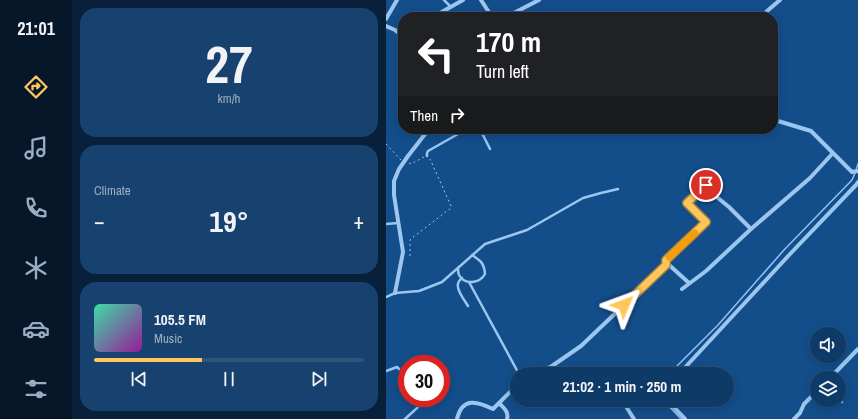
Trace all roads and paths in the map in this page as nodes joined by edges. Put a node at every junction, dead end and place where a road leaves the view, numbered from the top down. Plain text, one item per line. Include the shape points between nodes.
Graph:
1 (397, 0) edge
2 (444, 0) edge
3 (463, 0) edge
4 (481, 0) edge
5 (539, 0) edge
6 (780, 0) edge
7 (451, 7) junction
8 (442, 12) edge
9 (489, 12) edge
10 (516, 12) edge
11 (766, 12) edge
12 (386, 19) edge
13 (386, 26) edge
14 (398, 33) edge
15 (778, 121) dead end
16 (425, 134) edge
17 (458, 134) edge
18 (482, 134) edge
19 (386, 144) edge
20 (490, 149) dead end
21 (833, 153) junction
22 (427, 156) junction
23 (404, 162) junction
24 (858, 171) edge
25 (858, 182) edge
26 (618, 189) dead end
27 (398, 223) junction
28 (386, 224) edge
29 (751, 229) junction
30 (472, 255) junction
31 (410, 256) dead end
32 (667, 263) junction
33 (458, 268) junction
34 (462, 278) junction
35 (469, 282) junction
36 (689, 283) junction
37 (682, 289) dead end
38 (395, 293) junction
39 (386, 297) edge
40 (468, 306) dead end
41 (858, 349) edge
42 (552, 366) edge
43 (515, 367) edge
44 (685, 367) edge
45 (398, 368) edge
46 (386, 371) edge
47 (837, 371) edge
48 (510, 392) edge
49 (810, 398) edge
50 (499, 403) junction
51 (418, 407) edge
52 (626, 407) edge
53 (674, 407) edge
54 (405, 419) edge
55 (457, 419) edge
56 (507, 419) edge
57 (634, 419) edge
58 (685, 419) edge
59 (794, 419) edge

1 - 12 street
2 - 7 lane
3 - 7 street
4 - 9 street
5 - 10 street
6 - 11 street
7 - 8 street
13 - 14 street
15 - 21 street via 811,131
16 - 23 street
17 - 22 lane via 428,151
18 - 20 lane
19 - 23 path
21 - 24 street via 849,170
21 - 29 street via 810,178
22 - 23 path via 411,164
22 - 31 path via 451,206 410,240
23 - 27 street via 394,181
25 - 44 street
26 - 30 lane via 582,198 527,230 485,244
27 - 28 lane
27 - 38 street via 402,252
29 - 32 street via 706,185 687,203 706,222 666,260
29 - 36 street via 706,271
30 - 33 lane
30 - 35 lane via 481,261 485,274 481,279
32 - 36 street
32 - 42 street via 581,346
33 - 34 lane
33 - 38 lane via 442,282 419,291
34 - 35 lane
34 - 40 lane via 458,288
35 - 43 lane
36 - 37 street
38 - 39 lane
41 - 47 street
45 - 46 lane
48 - 50 street
49 - 59 street
50 - 55 street via 493,409 473,402 463,405
50 - 56 street via 507,412
51 - 54 lane
52 - 57 street
53 - 58 street

